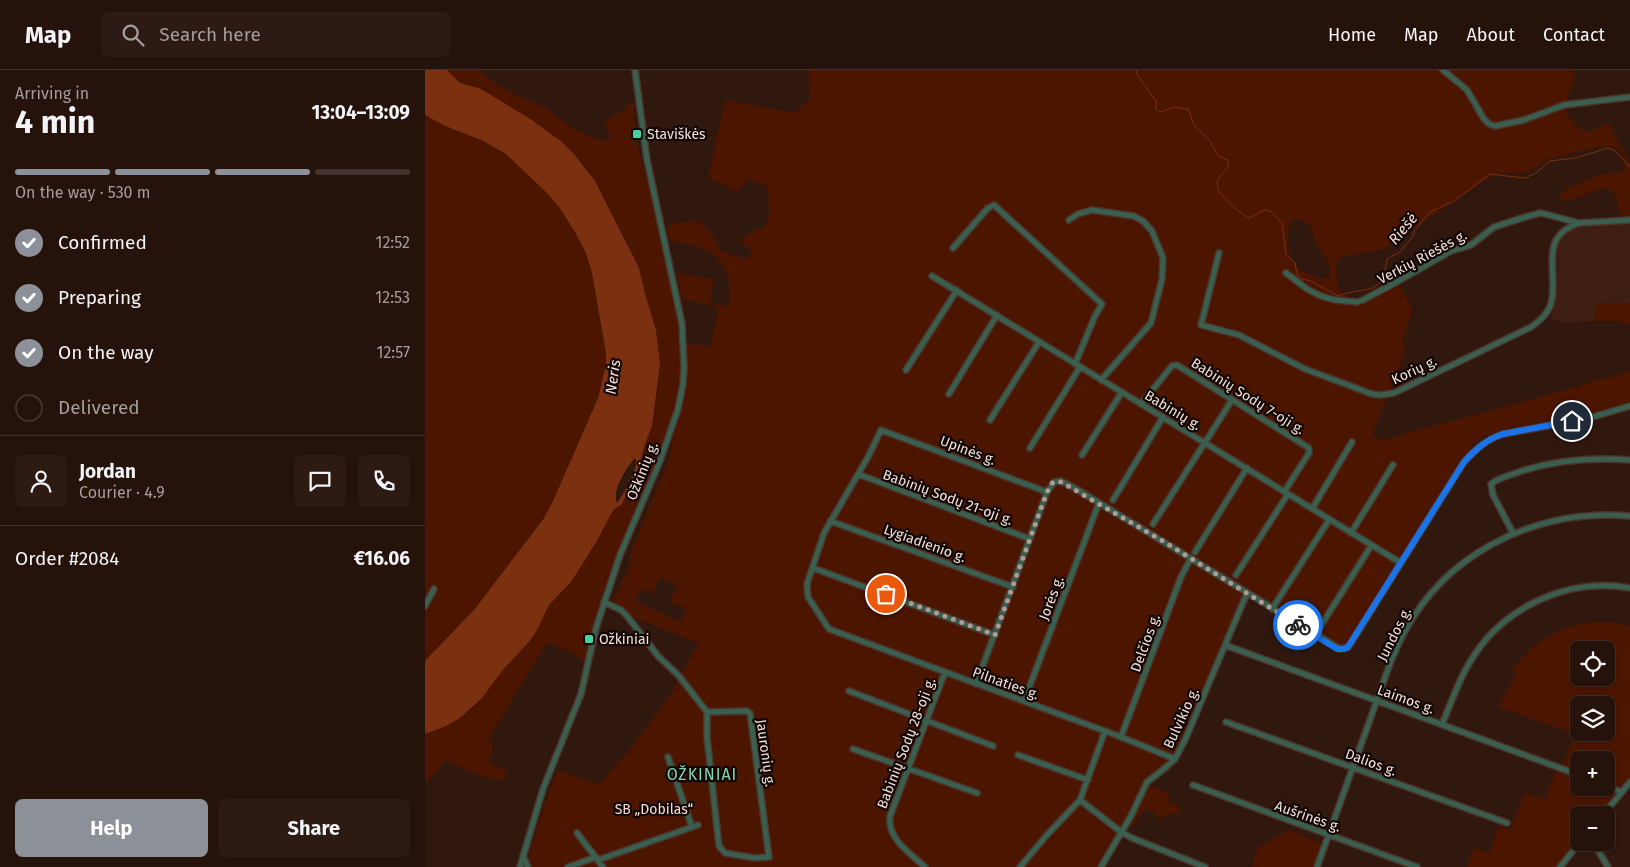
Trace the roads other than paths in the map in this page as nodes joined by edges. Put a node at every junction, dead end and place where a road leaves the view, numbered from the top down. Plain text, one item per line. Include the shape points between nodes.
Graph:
1 (635, 70) edge
2 (1443, 70) edge
3 (1630, 97) edge
4 (1069, 220) dead end
5 (1630, 220) edge
6 (1579, 223) junction
7 (953, 248) dead end
8 (1219, 253) dead end
9 (1286, 273) dead end
10 (932, 276) dead end
11 (957, 290) junction
12 (997, 315) junction
13 (1039, 342) junction
14 (1078, 365) junction
15 (906, 370) dead end
16 (1101, 380) junction
17 (1121, 392) junction
18 (949, 394) dead end
19 (1231, 400) junction
20 (1141, 404) junction
21 (1630, 406) edge
22 (1163, 417) junction
23 (990, 420) dead end
24 (1352, 442) dead end
25 (1205, 443) junction
26 (1030, 448) dead end
27 (1082, 455) dead end
28 (1630, 460) edge
29 (1393, 465) dead end
30 (1247, 468) junction
31 (858, 474) junction
32 (1047, 492) junction
33 (1286, 493) junction
34 (1113, 500) dead end
35 (1099, 503) junction
36 (1312, 509) junction
37 (1630, 516) edge
38 (1329, 520) junction
39 (830, 521) junction
40 (1153, 524) dead end
41 (1351, 533) junction
42 (1513, 533) junction
43 (1030, 539) junction
44 (1371, 546) junction
45 (1195, 552) dead end
46 (1191, 558) junction
47 (1401, 563) junction
48 (813, 568) junction
49 (1236, 575) dead end
50 (1013, 587) junction
51 (1630, 588) edge
52 (434, 589) dead end
53 (1247, 593) junction
54 (604, 602) junction
55 (425, 606) edge
56 (1272, 609) junction
57 (995, 635) junction
58 (1315, 635) junction
59 (1225, 644) junction
60 (945, 672) junction
61 (976, 684) junction
62 (849, 690) dead end
63 (1024, 701) junction
64 (1377, 701) junction
65 (707, 712) junction
66 (926, 720) junction
67 (1226, 722) dead end
68 (1442, 724) junction
69 (1105, 731) junction
70 (1121, 737) junction
71 (993, 746) dead end
72 (853, 749) dead end
73 (1018, 755) dead end
74 (669, 757) dead end
75 (1175, 759) junction
76 (908, 767) junction
77 (1353, 768) junction
78 (1570, 772) edge
79 (1088, 780) junction
80 (1630, 782) edge
81 (1193, 785) dead end
82 (1615, 790) edge
83 (1621, 792) junction
84 (977, 793) dead end
85 (1080, 800) junction
86 (1610, 806) edge
87 (1507, 823) dead end
88 (698, 825) dead end
89 (692, 828) junction
90 (1121, 832) junction
91 (577, 833) dead end
92 (1328, 835) junction
93 (1573, 851) edge
94 (1598, 851) edge
95 (523, 855) junction
96 (597, 858) junction
97 (520, 867) edge
98 (528, 867) edge
99 (568, 867) edge
100 (603, 867) edge
101 (925, 867) edge
102 (1020, 867) edge
103 (1101, 867) edge
104 (1205, 867) edge
105 (1317, 867) edge
106 (1417, 867) edge
107 (1560, 867) edge
108 (1608, 867) edge

1 - 54 street, Ožkinių g. via 647,160 682,324 685,368 681,396 660,461 626,539
2 - 3 street via 1467,90 1484,119 1495,126 1524,120 1564,105
4 - 16 street via 1092,210 1134,216 1152,231 1163,258 1162,279 1151,323
5 - 6 street, Verkių Riešės g.
6 - 8 street, Korių g. via 1564,229 1556,240 1552,300 1539,321 1394,393 1379,395 1305,369 1239,335 1201,325
6 - 9 street, Verkių Riešės g. via 1541,214 1494,227 1471,245 1451,251 1357,302 1321,296
7 - 14 street via 994,205 1102,304
10 - 11 street, Babinių g.
11 - 12 street, Babinių g.
11 - 15 street
12 - 13 street, Babinių g.
12 - 18 street
13 - 14 street, Babinių g.
13 - 23 street
14 - 16 street, Babinių g.
14 - 26 street
16 - 17 street, Babinių g.
17 - 20 street, Babinių g.
17 - 27 street
19 - 20 street, Babinių Sodų 7-oji g. via 1175,365
19 - 25 street
19 - 33 street, Babinių Sodų 7-oji g. via 1309,448
20 - 22 street, Babinių g.
21 - 47 street via 1589,418 1503,434 1482,444 1464,462
22 - 25 street, Babinių g.
22 - 34 street
24 - 36 street
25 - 30 street, Babinių g.
25 - 40 street
28 - 42 street via 1564,461 1496,480 1491,484 1493,495
29 - 41 street
30 - 33 street, Babinių g.
30 - 45 street
31 - 32 street, Upinės g. via 881,430
31 - 39 street
31 - 43 street, Babinių Sodų 21-oji g.
32 - 35 street via 1053,482 1061,482
32 - 43 street
33 - 36 street, Babinių g.
33 - 49 street
35 - 46 street
35 - 63 street, Jorės g.
36 - 38 street, Babinių g.
37 - 42 street, Jundos g. via 1568,518
38 - 41 street, Babinių g.
38 - 56 street
39 - 48 street
39 - 50 street, Lygiadienio g.
41 - 44 street, Babinių g.
42 - 64 street, Jundos g. via 1469,558 1427,598 1405,631
43 - 50 street
44 - 47 street, Babinių g.
44 - 58 street
46 - 53 street
46 - 70 street, Delčios g.
47 - 58 street via 1348,647 1337,649
48 - 57 street
48 - 60 street, Pilnaties g. via 807,584 808,596 829,629
50 - 57 street
51 - 68 street via 1601,586 1563,591 1546,596 1509,618 1488,637 1469,662
52 - 55 street
53 - 56 street
53 - 59 street, Bulvikio g.
54 - 65 street via 627,616
54 - 95 street, Ožkinių g. via 581,694 543,789
56 - 58 street
57 - 61 street
59 - 64 street, Laimos g.
59 - 75 street, Bulvikio g.
60 - 61 street, Pilnaties g.
60 - 66 street, Babinių Sodų 28-oji g.
61 - 63 street, Pilnaties g.
62 - 66 street
63 - 69 street, Pilnaties g.
64 - 68 street, Laimos g.
64 - 77 street, Jundos g.
65 - 65 street, Jauronių g. via 749,713 769,857 725,853 719,846
66 - 71 street
66 - 76 street, Babinių Sodų 28-oji g.
67 - 77 street, Dalios g.
68 - 78 street, Laimos g.
69 - 70 street, Pilnaties g.
69 - 79 street
70 - 75 street, Pilnaties g.
72 - 76 street
73 - 79 street
74 - 89 street
75 - 90 street, Bulvikio g. via 1147,782
76 - 84 street
76 - 101 street, Babinių Sodų 28-oji g. via 890,816 889,828
77 - 87 street, Dalios g.
77 - 92 street, Jundos g.
79 - 85 street
80 - 83 street
81 - 92 street, Aušrinės g.
82 - 83 street
83 - 86 street
85 - 90 street
85 - 102 street
88 - 89 street
89 - 96 street
90 - 103 street, Bulvikio g.
90 - 104 street
91 - 96 street
92 - 105 street, Jundos g.
92 - 106 street, Aušrinės g.
93 - 107 street
94 - 108 street
95 - 97 street, Ožkinių g.
95 - 98 street
96 - 99 street
96 - 100 street

